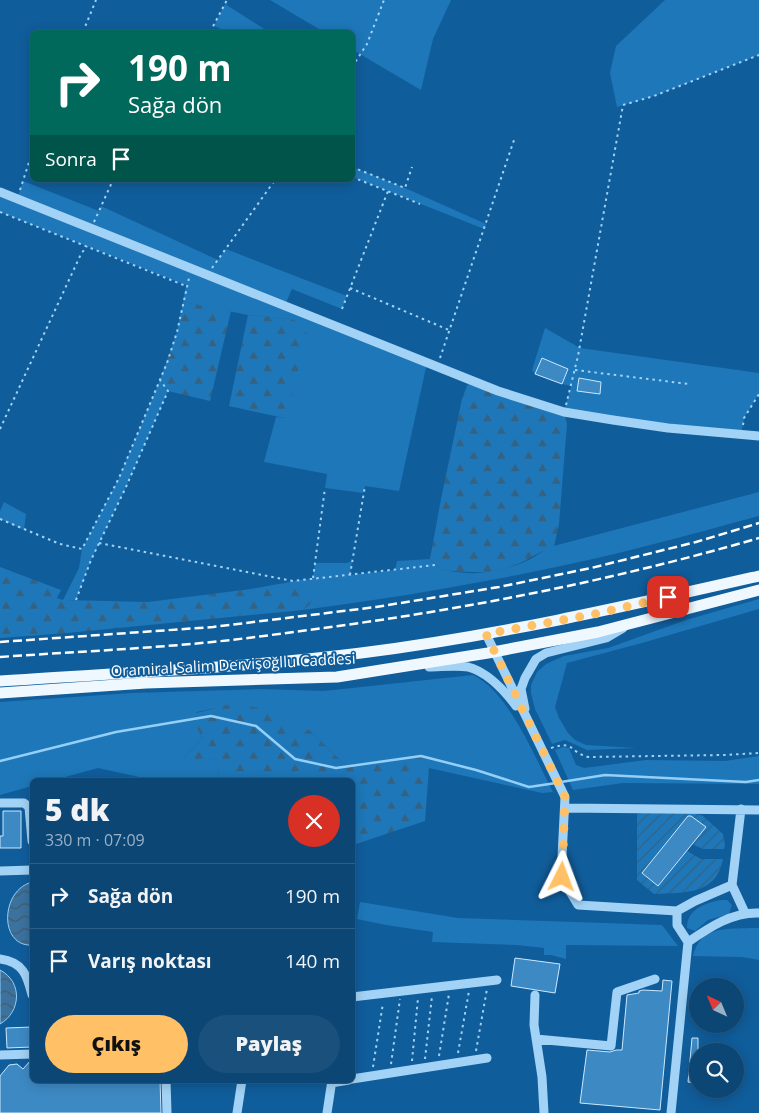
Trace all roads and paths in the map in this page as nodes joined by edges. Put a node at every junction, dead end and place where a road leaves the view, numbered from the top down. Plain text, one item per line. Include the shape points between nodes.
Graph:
1 (96, 0) edge
2 (227, 0) edge
3 (384, 0) edge
4 (83, 30) edge
5 (211, 30) edge
6 (759, 55) edge
7 (355, 62) edge
8 (514, 140) dead end
9 (30, 159) edge
10 (412, 167) dead end
11 (355, 168) edge
12 (355, 178) edge
13 (112, 182) edge
14 (274, 182) edge
15 (388, 191) junction
16 (0, 192) edge
17 (17, 199) junction
18 (420, 204) dead end
19 (0, 212) edge
20 (91, 228) junction
21 (87, 246) junction
22 (208, 274) junction
23 (350, 288) junction
24 (342, 309) dead end
25 (449, 330) junction
26 (437, 367) junction
27 (575, 370) junction
28 (160, 380) junction
29 (689, 384) dead end
30 (759, 394) edge
31 (564, 412) junction
32 (0, 428) edge
33 (741, 435) junction
34 (759, 436) edge
35 (365, 486) dead end
36 (325, 488) dead end
37 (0, 519) edge
38 (98, 543) junction
39 (435, 565) dead end
40 (350, 575) junction
41 (759, 576) edge
42 (313, 579) junction
43 (759, 590) edge
44 (76, 600) dead end
45 (631, 623) junction
46 (486, 634) junction
47 (494, 652) junction
48 (404, 666) junction
49 (0, 681) edge
50 (0, 693) edge
51 (529, 725) junction
52 (759, 753) edge
53 (543, 754) junction
54 (0, 803) edge
55 (565, 808) junction
56 (741, 809) junction
57 (759, 810) edge
58 (30, 818) edge
59 (30, 870) edge
60 (0, 871) edge
61 (732, 885) junction
62 (677, 911) junction
63 (745, 913) junction
64 (759, 913) edge
65 (688, 942) junction
66 (0, 959) edge
67 (655, 979) dead end
68 (493, 980) joint
69 (470, 983) junction
70 (450, 985) junction
71 (30, 986) edge
72 (433, 987) junction
73 (419, 989) junction
74 (401, 991) junction
75 (384, 993) junction
76 (535, 996) dead end
77 (355, 997) edge
78 (536, 1039) junction
79 (0, 1054) edge
80 (30, 1054) edge
81 (487, 1058) dead end
82 (474, 1060) junction
83 (457, 1063) junction
84 (437, 1066) junction
85 (424, 1068) junction
86 (410, 1070) junction
87 (390, 1074) junction
88 (372, 1076) junction
89 (355, 1079) edge
90 (166, 1083) edge
91 (242, 1083) edge
92 (332, 1083) edge
93 (167, 1113) edge
94 (237, 1113) edge
95 (327, 1113) edge
96 (544, 1113) edge
97 (671, 1113) edge

1 - 4 path
2 - 5 path
3 - 7 path via 367,44
6 - 27 path via 623,105
8 - 25 path
9 - 17 path
10 - 11 path via 405,188
12 - 15 path
13 - 20 path
14 - 22 path
15 - 18 path
15 - 23 path
16 - 17 street
17 - 20 street
19 - 21 path
20 - 22 street
21 - 28 path via 186,286 177,332
21 - 32 path
22 - 26 street
23 - 24 path
23 - 25 path
25 - 26 path
26 - 31 street
27 - 29 path
27 - 31 path
28 - 37 path via 119,478 82,549 60,544
28 - 38 path via 168,391
30 - 33 path via 744,418
31 - 33 street via 660,428
33 - 34 street
35 - 40 path
36 - 42 path
38 - 42 path via 292,581
38 - 44 path
39 - 40 path
40 - 42 path
41 - 46 main road, Oramiral Salim Dervişoğllu Caddesi via 595,614
43 - 45 main road, Oramiral Salim Dervişoğllu Caddesi
45 - 47 main road, Oramiral Salim Dervişoğllu Caddesi
45 - 51 street via 606,638 546,653 536,659 524,678 521,690
46 - 47 street
46 - 49 main road, Oramiral Salim Dervişoğllu Caddesi via 362,653 275,662
47 - 48 main road, Oramiral Salim Dervişoğllu Caddesi
47 - 51 street
48 - 50 main road, Oramiral Salim Dervişoğllu Caddesi via 337,677 146,683
48 - 51 street via 475,669 503,691
51 - 53 street
52 - 53 path via 588,757 563,744
53 - 55 street via 565,797
54 - 58 street via 24,803 29,807
55 - 56 street
55 - 62 street via 562,877 578,905
56 - 57 street
56 - 61 street
59 - 60 street
61 - 62 street
61 - 63 street
62 - 65 street via 677,925
63 - 64 street
63 - 65 street via 712,926
65 - 97 street
66 - 71 street via 19,966
67 - 78 street via 617,992 611,1046
68 - 69 street
68 - 82 path
69 - 70 street
69 - 83 path
70 - 72 street
70 - 84 path
72 - 73 street
72 - 85 path
73 - 74 street
73 - 86 path
74 - 75 street
74 - 87 path
75 - 77 street
75 - 88 path
76 - 78 street
78 - 96 street
79 - 80 street
81 - 82 street
82 - 83 street
83 - 84 street
84 - 85 street
85 - 86 street
86 - 87 street
87 - 88 street
88 - 89 street
90 - 93 street
91 - 94 street
92 - 95 street

